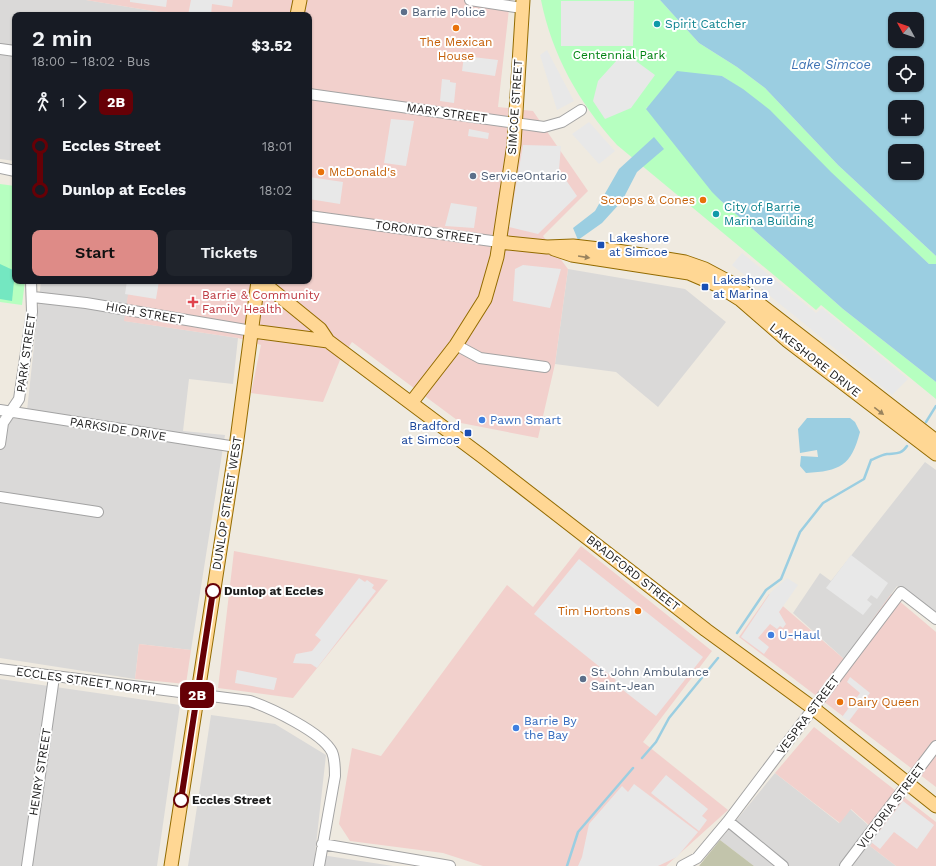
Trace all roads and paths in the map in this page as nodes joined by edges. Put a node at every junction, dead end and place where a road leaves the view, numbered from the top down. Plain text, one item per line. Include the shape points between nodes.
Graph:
1 (300, 0) edge
2 (470, 0) edge
3 (522, 4) edge
4 (298, 12) edge
5 (0, 49) edge
6 (12, 51) edge
7 (312, 94) edge
8 (581, 110) dead end
9 (516, 123) junction
10 (0, 168) edge
11 (12, 170) edge
12 (312, 216) edge
13 (499, 242) junction
14 (692, 269) junction
15 (32, 284) edge
16 (258, 284) edge
17 (266, 284) edge
18 (32, 297) junction
19 (252, 331) junction
20 (328, 341) junction
21 (456, 345) junction
22 (544, 368) dead end
23 (411, 403) junction
24 (5, 411) edge
25 (936, 441) edge
26 (0, 444) edge
27 (236, 447) junction
28 (936, 454) edge
29 (0, 496) edge
30 (98, 512) dead end
31 (936, 619) edge
32 (0, 669) edge
33 (54, 677) junction
34 (196, 696) junction
35 (813, 708) junction
36 (936, 746) edge
37 (907, 783) junction
38 (936, 806) edge
39 (728, 821) junction
40 (322, 844) junction
41 (26, 866) edge
42 (171, 866) edge
43 (319, 866) edge
44 (450, 866) edge
45 (682, 866) edge
46 (783, 866) edge
47 (845, 866) edge

1 - 4 main road
2 - 3 street
3 - 9 main road, SIMCOE STREET
5 - 6 street
7 - 9 street, MARY STREET
8 - 9 street, MARY STREET via 562,122 544,127
9 - 13 main road, SIMCOE STREET
10 - 11 street
12 - 13 street, TORONTO STREET
13 - 14 main road, TORONTO STREET via 547,246 572,255
13 - 21 main road, SIMCOE STREET via 485,299
14 - 25 main road via 735,285
14 -> 28 main road, LAKESHORE DRIVE via 741,300 788,341
15 - 18 street, PARK STREET
16 - 19 main road, DUNLOP STREET WEST
17 - 20 main road via 320,329
18 - 19 street, HIGH STREET via 86,303
18 - 24 street, PARK STREET via 19,400
19 - 20 main road, HIGH STREET
19 - 27 main road, DUNLOP STREET WEST
20 - 23 main road, BRADFORD STREET
21 - 22 street via 480,358
21 - 23 main road, SIMCOE STREET
23 - 35 main road, BRADFORD STREET
24 - 26 street, PARK STREET
24 - 27 street, PARKSIDE DRIVE
27 - 34 main road, DUNLOP STREET WEST
29 - 30 street
31 - 35 street, VESPRA STREET via 901,592
32 - 33 street, ECCLES STREET NORTH
33 - 34 street, ECCLES STREET NORTH
33 - 41 street, HENRY STREET
34 - 40 street, ECCLES STREET NORTH via 236,699 261,705 313,733 332,751 335,776
34 - 42 main road, DUNLOP STREET WEST
35 - 37 main road, BRADFORD STREET
35 - 39 street, VESPRA STREET
36 - 37 street, VICTORIA STREET
37 - 38 main road, BRADFORD STREET
37 - 47 street, VICTORIA STREET
39 - 45 street, VESPRA STREET via 697,858
39 - 46 street
40 - 43 street
40 - 44 street

